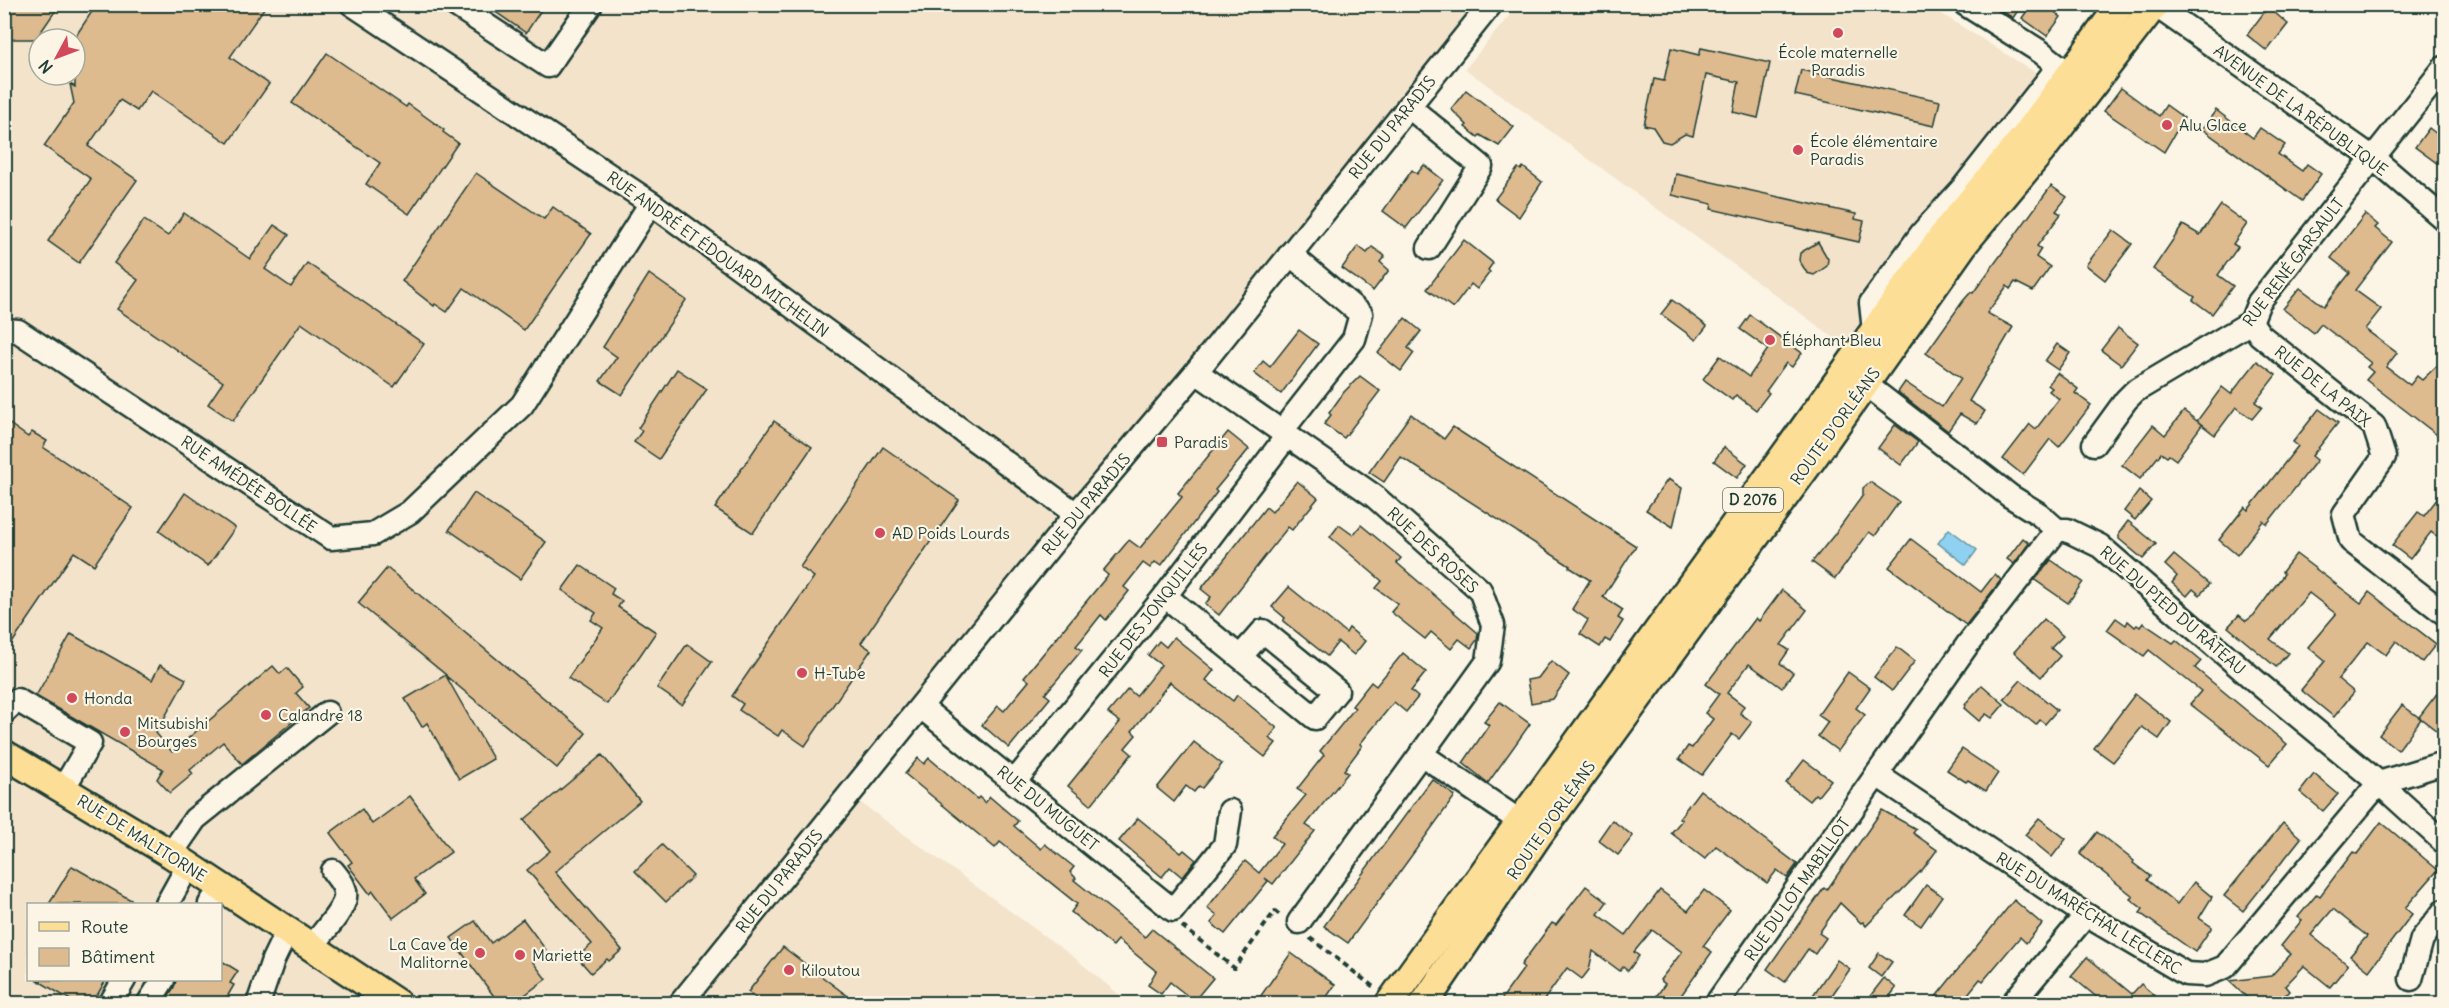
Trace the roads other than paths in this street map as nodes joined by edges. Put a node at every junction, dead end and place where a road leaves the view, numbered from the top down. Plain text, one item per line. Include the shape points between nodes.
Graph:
1 (352, 4) edge
2 (454, 4) edge
3 (591, 4) edge
4 (1491, 4) edge
5 (1965, 4) edge
6 (2121, 4) edge
7 (2154, 5) edge
8 (2445, 68) edge
9 (2065, 70) junction
10 (1408, 106) junction
11 (2373, 158) junction
12 (651, 203) junction
13 (2445, 219) edge
14 (1429, 248) dead end
15 (1290, 254) junction
16 (2251, 322) junction
17 (4, 330) edge
18 (1196, 372) junction
19 (1865, 384) junction
20 (1284, 434) junction
21 (2094, 444) dead end
22 (1076, 514) junction
23 (2057, 530) junction
24 (1165, 596) junction
25 (2445, 613) edge
26 (1240, 657) dead end
27 (921, 707) junction
28 (4, 712) edge
29 (327, 713) dead end
30 (4, 754) edge
31 (1421, 754) junction
32 (2445, 764) edge
33 (1877, 775) junction
34 (1015, 781) junction
35 (2379, 783) junction
36 (63, 789) junction
37 (1230, 811) dead end
38 (1521, 822) junction
39 (2445, 842) edge
40 (179, 860) junction
41 (333, 871) dead end
42 (216, 896) edge
43 (167, 903) edge
44 (2445, 912) edge
45 (2086, 915) junction
46 (1295, 924) road end
47 (287, 931) junction
48 (312, 947) junction
49 (2411, 979) dead end
50 (123, 981) edge
51 (162, 981) edge
52 (685, 1002) edge
53 (1399, 1002) edge
54 (110, 1004) edge
55 (148, 1004) edge
56 (258, 1004) edge
57 (398, 1004) edge
58 (1424, 1004) edge
59 (1716, 1004) edge
60 (2012, 1004) edge

1 - 12 street, RUE ANDRÉ ET ÉDOUARD MICHELIN
2 - 3 street via 548,66
4 - 10 street, RUE DU PARADIS
5 - 9 street
6 - 9 main road, ROUTE D'ORLÉANS / D 2076
7 - 11 street, AVENUE DE LA RÉPUBLIQUE
7 - 19 main road, ROUTE D'ORLÉANS / D 2076 via 1966,241
8 - 11 street, RUE RENÉ GARSAULT
9 - 38 main road, ROUTE D'ORLÉANS / D 2076 via 2026,135 1949,227
10 - 14 street via 1481,166
10 - 15 street, RUE DU PARADIS
11 - 13 street, AVENUE DE LA RÉPUBLIQUE
11 - 16 street, RUE RENÉ GARSAULT via 2259,302
12 - 17 street, RUE AMÉDÉE BOLLÉE via 522,405 410,512 373,534 331,538 18,331
12 - 22 street, RUE ANDRÉ ET ÉDOUARD MICHELIN
15 - 18 street, RUE DU PARADIS
15 - 20 street, RUE DES JONQUILLES via 1361,314 1354,339
16 - 21 street, RUE RENÉ GARSAULT via 2135,391
16 - 25 street, RUE DE LA PAIX via 2259,335 2374,426 2384,457 2344,514 2351,541
18 - 20 street, RUE DES ROSES
18 - 22 street, RUE DU PARADIS
19 - 23 street
19 - 58 main road, ROUTE D'ORLÉANS / D 2076 via 1539,834
20 - 24 street, RUE DES JONQUILLES
20 - 31 street, RUE DES ROSES via 1374,495 1480,590 1493,625 1488,661
22 - 27 street, RUE DU PARADIS
23 - 33 street via 1968,644
23 - 35 street, RUE DU PIED DU RÂTEAU via 2067,530 2100,546
24 - 26 street
24 - 34 street, RUE DES JONQUILLES
27 - 34 street, RUE DU MUGUET
27 - 52 street, RUE DU PARADIS
28 - 36 street via 17,700 90,743
29 - 40 street via 195,819
30 - 36 main road, RUE DE MALITORNE
31 - 38 street
31 - 46 street, RUE DES ROSES
32 - 35 street
33 - 45 street, RUE DU MARÉCHAL LECLERC
33 - 59 street, RUE DU LOT MABILLOT
34 - 37 street, RUE DU MUGUET via 1173,910 1225,845
35 - 39 street, RUE DU PIED DU RÂTEAU
35 - 45 street, RUE DU MARÉCHAL LECLERC via 2225,967 2205,975 2186,974
36 - 40 main road, RUE DE MALITORNE
38 - 53 main road, ROUTE D'ORLÉANS / D 2076 via 1447,923
40 - 42 main road, RUE DE MALITORNE
40 - 43 street
41 - 48 street via 343,885 345,897
42 - 47 main road, RUE DE MALITORNE
44 - 49 street via 2422,939
45 - 60 street
47 - 48 main road, RUE DE MALITORNE
47 - 56 street
48 - 57 main road, RUE DE MALITORNE
50 - 54 street
51 - 55 street

